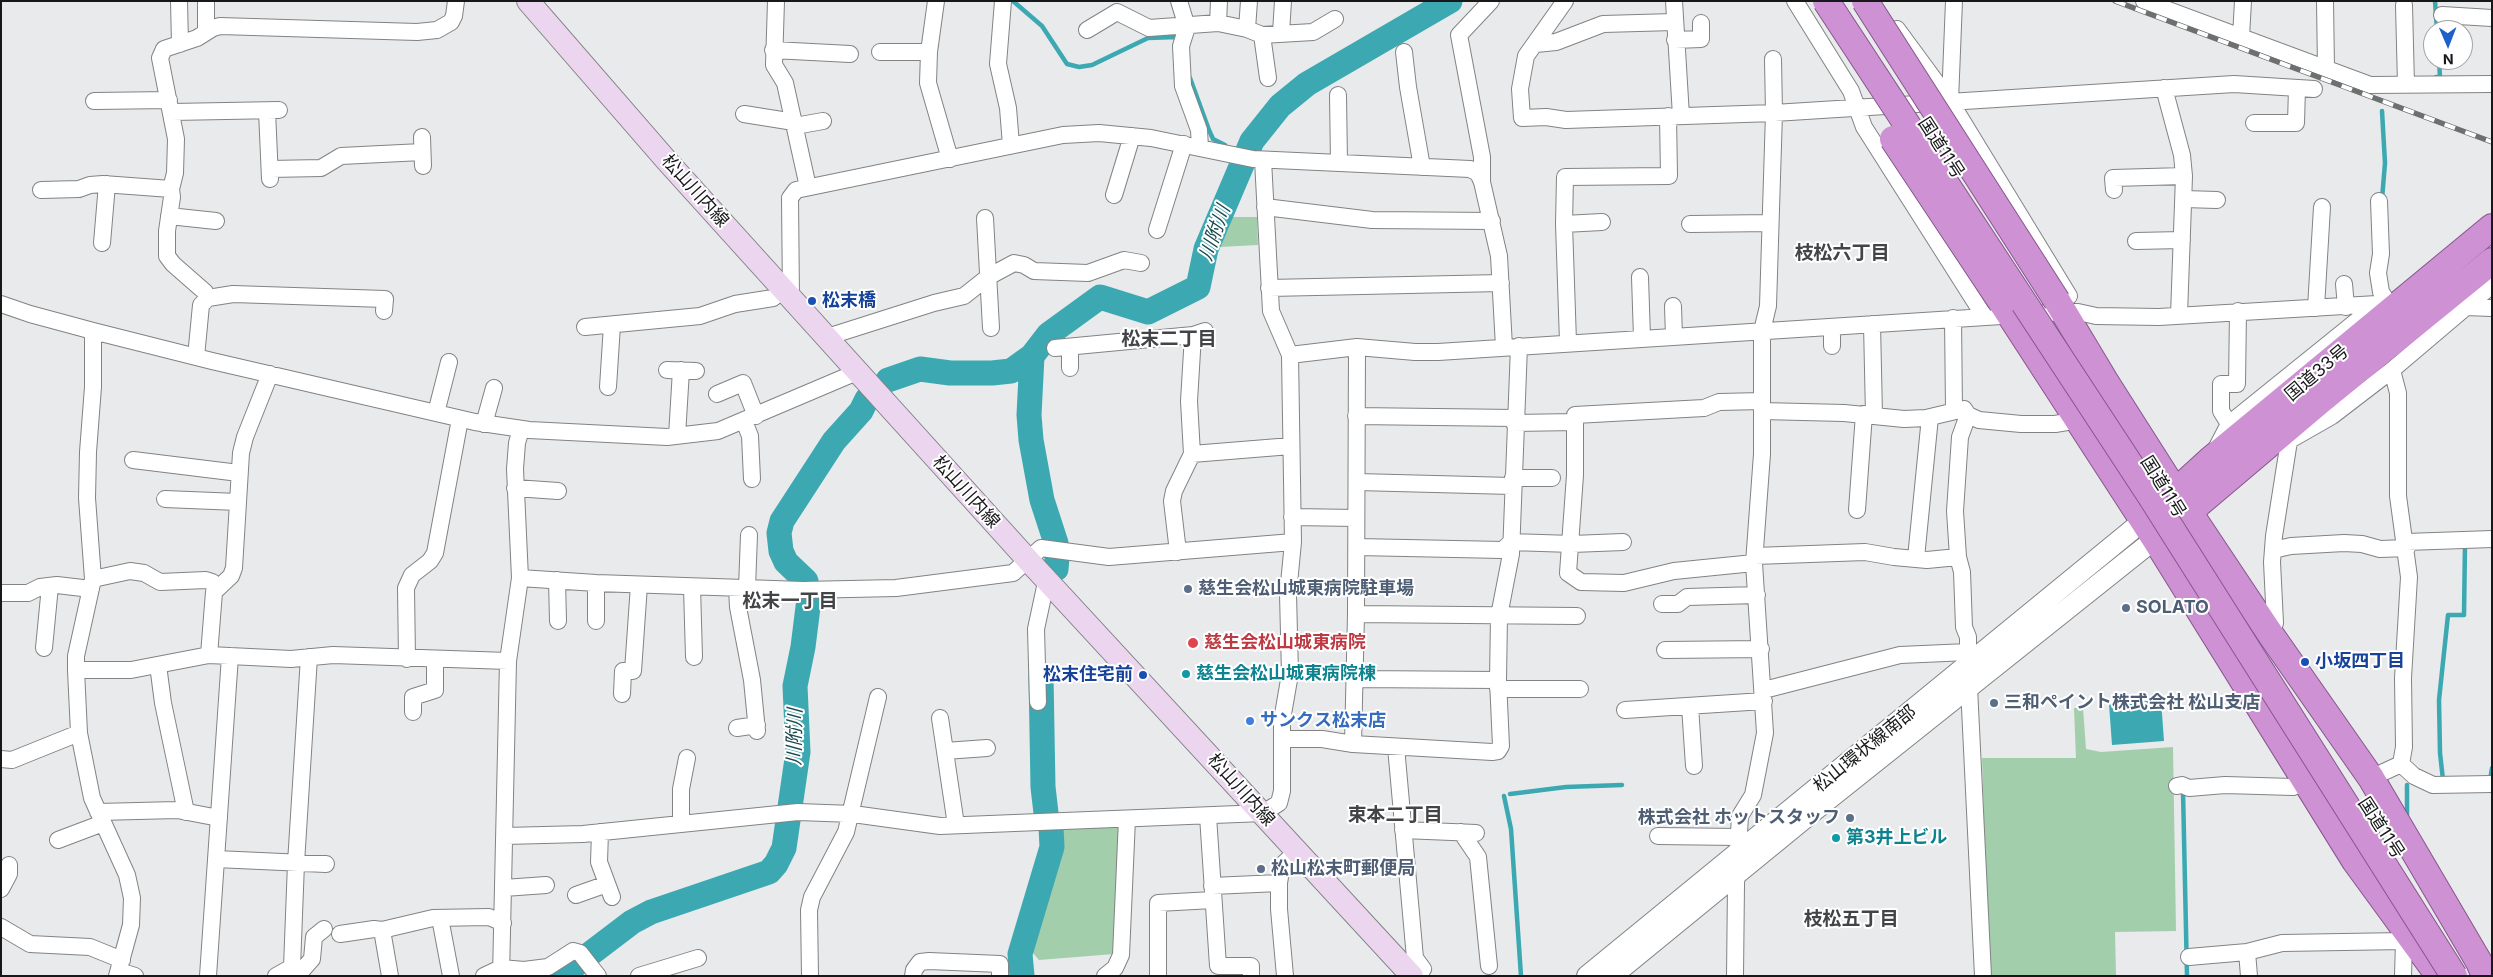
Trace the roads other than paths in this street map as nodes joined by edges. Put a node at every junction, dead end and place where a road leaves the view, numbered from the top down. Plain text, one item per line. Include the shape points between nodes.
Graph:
1 (179, 1) edge
2 (206, 1) edge
3 (456, 1) edge
4 (528, 1) edge
5 (776, 1) edge
6 (936, 1) edge
7 (1003, 1) edge
8 (1219, 1) edge
9 (1248, 1) edge
10 (1283, 1) edge
11 (1491, 1) edge
12 (1565, 1) edge
13 (1674, 1) edge
14 (1795, 1) edge
15 (1808, 1) edge
16 (1826, 1) edge
17 (1846, 1) edge
18 (1865, 1) edge
19 (1876, 1) edge
20 (1954, 1) edge
21 (2144, 1) edge
22 (2243, 1) edge
23 (2326, 1) edge
24 (1176, 2) edge
25 (2400, 11) dead end
26 (2442, 14) dead end
27 (2492, 18) edge
28 (1335, 20) dead end
29 (1674, 22) junction
30 (1218, 23) junction
31 (1700, 23) dead end
32 (206, 32) junction
33 (1087, 32) dead end
34 (1254, 32) junction
35 (1281, 33) junction
36 (1184, 36) junction
37 (2241, 37) junction
38 (1675, 40) junction
39 (180, 44) junction
40 (1536, 44) junction
41 (773, 50) junction
42 (880, 52) dead end
43 (929, 52) junction
44 (1404, 52) dead end
45 (850, 54) dead end
46 (1773, 59) dead end
47 (2326, 68) junction
48 (1268, 78) dead end
49 (2492, 84) edge
50 (2406, 85) junction
51 (2164, 88) junction
52 (2296, 88) junction
53 (2314, 89) dead end
54 (1338, 95) dead end
55 (94, 101) dead end
56 (1950, 101) junction
57 (170, 106) junction
58 (1858, 108) junction
59 (1774, 113) junction
60 (744, 114) dead end
61 (1674, 116) junction
62 (823, 120) dead end
63 (2254, 123) dead end
64 (795, 124) junction
65 (1132, 136) junction
66 (1012, 145) junction
67 (1192, 146) junction
68 (422, 151) dead end
69 (1252, 158) junction
70 (950, 159) junction
71 (1338, 163) junction
72 (1422, 167) junction
73 (2184, 176) junction
74 (1482, 182) junction
75 (106, 184) junction
76 (808, 187) junction
77 (171, 189) junction
78 (40, 190) dead end
79 (2114, 190) dead end
80 (1114, 195) dead end
81 (2184, 199) junction
82 (2217, 200) dead end
83 (2379, 201) dead end
84 (1266, 207) junction
85 (2322, 207) dead end
86 (2492, 212) edge
87 (170, 216) junction
88 (986, 218) dead end
89 (216, 221) dead end
90 (1492, 221) junction
91 (1602, 222) dead end
92 (1770, 223) junction
93 (1564, 224) junction
94 (2492, 227) edge
95 (1694, 228) dead end
96 (1157, 230) dead end
97 (2182, 240) junction
98 (2136, 241) dead end
99 (102, 243) dead end
100 (2492, 261) edge
101 (1141, 263) dead end
102 (988, 277) junction
103 (1640, 277) dead end
104 (1501, 283) junction
105 (2344, 284) dead end
106 (2492, 286) edge
107 (1269, 288) junction
108 (787, 293) junction
109 (208, 298) junction
110 (2381, 301) junction
111 (1, 304) edge
112 (1673, 306) dead end
113 (2346, 306) junction
114 (2316, 308) junction
115 (2465, 308) junction
116 (2492, 308) edge
117 (384, 311) dead end
118 (2067, 311) junction
119 (2238, 311) junction
120 (1999, 312) junction
121 (2179, 315) junction
122 (1953, 318) junction
123 (1872, 324) junction
124 (612, 325) junction
125 (585, 327) dead end
126 (1832, 327) junction
127 (992, 328) dead end
128 (1762, 331) junction
129 (94, 332) junction
130 (827, 337) junction
131 (1674, 337) junction
132 (1642, 338) junction
133 (1568, 342) junction
134 (1832, 346) dead end
135 (2031, 346) junction
136 (1357, 347) junction
137 (1511, 347) junction
138 (1290, 355) junction
139 (196, 357) junction
140 (449, 362) dead end
141 (1070, 368) dead end
142 (681, 370) dead end
143 (2392, 370) junction
144 (270, 374) junction
145 (861, 376) junction
146 (608, 387) dead end
147 (494, 388) dead end
148 (717, 394) dead end
149 (2319, 400) junction
150 (1762, 406) junction
151 (436, 413) junction
152 (1961, 413) junction
153 (1869, 415) junction
154 (1356, 416) junction
155 (1930, 416) junction
156 (750, 418) junction
157 (460, 419) junction
158 (2079, 420) junction
159 (1514, 421) junction
160 (1575, 422) junction
161 (484, 424) junction
162 (2229, 424) junction
163 (521, 429) junction
164 (677, 436) junction
165 (2289, 441) junction
166 (1291, 446) junction
167 (1192, 454) junction
168 (2256, 456) junction
169 (133, 460) dead end
170 (2210, 460) junction
171 (240, 473) junction
172 (1552, 478) dead end
173 (752, 480) dead end
174 (1357, 482) junction
175 (1513, 482) junction
176 (515, 488) junction
177 (558, 491) dead end
178 (2175, 491) junction
179 (165, 499) dead end
180 (238, 502) junction
181 (1857, 510) dead end
182 (2190, 512) junction
183 (1292, 517) junction
184 (1356, 518) junction
185 (2149, 530) junction
186 (748, 535) dead end
187 (2492, 539) edge
188 (1293, 542) junction
189 (1511, 542) junction
190 (1623, 542) dead end
191 (1572, 544) junction
192 (2406, 545) junction
193 (1357, 547) junction
194 (2273, 550) junction
195 (1178, 552) junction
196 (1958, 557) junction
197 (1916, 558) junction
198 (1028, 560) junction
199 (1755, 560) junction
200 (520, 578) junction
201 (558, 580) junction
202 (596, 583) junction
203 (1050, 583) junction
204 (92, 584) junction
205 (639, 585) junction
206 (50, 586) junction
207 (218, 587) junction
208 (692, 587) junction
209 (742, 588) junction
210 (1, 594) edge
211 (1757, 595) junction
212 (1662, 604) dead end
213 (1356, 614) junction
214 (1499, 616) junction
215 (1577, 616) dead end
216 (558, 621) dead end
217 (596, 621) dead end
218 (2270, 635) junction
219 (1675, 646) dead end
220 (44, 648) dead end
221 (1761, 649) junction
222 (209, 655) junction
223 (230, 656) junction
224 (1971, 656) junction
225 (309, 657) junction
226 (694, 657) dead end
227 (407, 659) junction
228 (435, 660) junction
229 (508, 661) junction
230 (158, 665) junction
231 (76, 670) junction
232 (1355, 679) junction
233 (1498, 685) junction
234 (1969, 687) junction
235 (1580, 689) dead end
236 (622, 694) dead end
237 (1764, 695) junction
238 (878, 697) dead end
239 (1038, 702) dead end
240 (1690, 706) junction
241 (1625, 710) dead end
242 (414, 712) dead end
243 (940, 718) dead end
244 (737, 728) dead end
245 (79, 733) junction
246 (1282, 739) junction
247 (1353, 744) junction
248 (1396, 747) junction
249 (987, 748) dead end
250 (945, 751) junction
251 (687, 758) dead end
252 (1, 760) edge
253 (2401, 764) junction
254 (1694, 766) dead end
255 (2371, 778) junction
256 (2306, 782) junction
257 (2492, 784) edge
258 (2177, 786) dead end
259 (186, 812) junction
260 (852, 814) junction
261 (1263, 814) junction
262 (1208, 816) junction
263 (101, 818) junction
264 (219, 818) junction
265 (1127, 819) junction
266 (681, 823) junction
267 (956, 825) junction
268 (1404, 830) junction
269 (600, 832) junction
270 (505, 836) junction
271 (1658, 836) dead end
272 (58, 840) dead end
273 (1738, 845) junction
274 (1296, 852) junction
275 (216, 859) junction
276 (296, 863) junction
277 (326, 864) dead end
278 (11, 865) edge
279 (1736, 875) junction
280 (1279, 883) junction
281 (546, 885) dead end
282 (504, 888) junction
283 (1, 889) edge
284 (1213, 893) junction
285 (576, 895) dead end
286 (440, 918) junction
287 (503, 923) junction
288 (1, 927) edge
289 (324, 929) dead end
290 (382, 930) junction
291 (340, 934) dead end
292 (2407, 939) junction
293 (2247, 952) junction
294 (2189, 957) dead end
295 (698, 958) dead end
296 (1489, 966) dead end
297 (314, 968) edge
298 (119, 969) edge
299 (501, 972) edge
300 (2472, 975) edge
301 (135, 976) edge
302 (208, 976) edge
303 (276, 976) edge
304 (297, 976) edge
305 (390, 976) edge
306 (450, 976) edge
307 (484, 976) edge
308 (598, 976) edge
309 (639, 976) edge
310 (810, 976) edge
311 (913, 976) edge
312 (1000, 976) edge
313 (1105, 976) edge
314 (1158, 976) edge
315 (1251, 976) edge
316 (1285, 976) edge
317 (1412, 976) edge
318 (1418, 976) edge
319 (1588, 976) edge
320 (1612, 976) edge
321 (1735, 976) edge
322 (1983, 976) edge
323 (2249, 976) edge
324 (2403, 976) edge
325 (2439, 976) edge

1 - 39 street
2 - 32 street
3 - 32 street via 454,16 437,30 220,26
4 - 108 main road, 松山川内線
5 - 41 street
6 - 43 street
7 - 66 street via 998,67 1008,108
8 - 30 street
9 - 34 street
10 - 35 street
11 - 74 street via 1459,35 1482,156
12 - 40 street
13 - 29 street
14 - 58 street via 1851,91
15 - 120 highway, 国道11号, bridge
16 - 300 highway, 国道11号, bridge via 2145,487
17 - 300 highway, 国道11号 via 2092,375
18 - 118 highway, 国道11号, bridge
19 - 56 street
20 - 56 street
21 - 37 street
22 - 37 street
23 - 47 street
24 - 36 street
25 - 50 street
26 - 27 street
28 - 35 street via 1313,32
29 - 38 street
29 - 40 street via 1603,24 1556,42
30 - 34 street
30 - 36 street
31 - 38 street via 1701,39
32 - 39 street
33 - 36 street via 1117,12 1149,28
34 - 35 street
34 - 48 street
36 - 67 street via 1183,86 1199,130
37 - 47 street
38 - 61 street
39 - 57 street via 164,49 160,58
40 - 61 street via 1526,56 1522,75 1522,118 1566,120
41 - 45 street
41 - 64 street via 774,65 785,84
42 - 43 street
43 - 70 street via 928,83
44 - 72 street
46 - 59 street
47 - 50 street via 2370,84
49 - 50 street
51 - 52 street via 2234,84
51 - 56 street
51 - 73 street via 2182,155
52 - 53 street
52 - 63 street via 2296,123
54 - 71 street
55 - 57 street
56 - 58 street
56 - 118 street
57 - 68 street via 273,110 270,174 322,168 341,156
57 - 77 street via 176,140
58 - 59 street
58 - 120 street via 1864,127
59 - 61 street
59 - 92 street
60 - 64 street
61 - 93 street via 1669,176 1565,177
62 - 64 street
64 - 76 street
65 - 66 street via 1078,133
65 - 67 street
65 - 80 street
66 - 70 street
67 - 69 street
67 - 96 street
69 - 71 street
69 - 84 street
70 - 76 street
71 - 72 street
72 - 74 street via 1470,170 1478,174
73 - 79 street via 2113,178
73 - 81 street
74 - 90 street
75 - 77 street
75 - 78 street via 79,189
75 - 99 street
76 - 108 street via 796,190 790,198
77 - 87 street
81 - 82 street
81 - 97 street
83 - 110 street
84 - 90 street via 1372,220
84 - 107 street
85 - 114 street
86 - 110 street
87 - 89 street
87 - 109 street via 167,256
88 - 102 street
90 - 104 street
91 - 93 street
92 - 95 street
92 - 128 street via 1768,306
93 - 133 street
94 - 149 highway, 国道33号
97 - 98 street
97 - 121 street
100 - 149 highway, 国道33号
101 - 102 street via 1124,260 1088,273 1034,271 1024,264 1014,263
102 - 127 street
102 - 130 street via 964,296
103 - 132 street
104 - 107 street
104 - 137 street
105 - 113 street
106 - 115 street
107 - 138 street via 1271,311
108 - 124 street via 735,304 700,316
108 - 130 main road, 松山川内線
109 - 117 street via 234,294 385,299
109 - 139 street via 201,305
110 - 113 street
110 - 162 street
111 - 129 street
112 - 131 street
113 - 114 street
114 - 119 street
115 - 116 street
115 - 143 street
118 - 120 street
118 - 121 street via 2096,316
118 - 135 street
118 - 178 highway, 国道11号
119 - 121 street
119 - 162 street via 2237,384 2221,384 2221,411
120 - 122 street
120 - 135 highway, 国道11号
122 - 123 street
122 - 152 street
123 - 126 street
123 - 153 street
124 - 125 street
124 - 146 street
126 - 128 street
126 - 134 street
128 - 131 street
128 - 150 street
129 - 139 street
129 - 204 street via 87,488
130 - 145 main road, 松山川内線
131 - 132 street
132 - 133 street
133 - 137 street
135 - 158 highway, 国道11号
136 - 137 street via 1415,352
136 - 138 street
136 - 154 street
137 - 159 street
138 - 166 street
139 - 144 street
140 - 151 street
141 - 167 street via 1062,348 1199,333 1189,401
142 - 164 street
143 - 149 street
143 - 192 street via 2398,393 2398,496
144 - 151 street
144 - 171 street via 245,437
145 - 156 street
145 - 198 main road, 松山川内線
147 - 161 street
148 - 156 street via 743,383
149 - 165 street
149 - 168 highway, 国道33号
149 - 170 highway, 国道33号
150 - 153 street
150 - 160 street via 1719,402 1704,408 1575,415
150 - 199 street
151 - 157 street
152 - 155 street
152 - 158 street via 1979,420 2022,424
152 - 196 street via 1955,511
153 - 155 street via 1904,419
153 - 181 street
154 - 159 street
154 - 174 street
155 - 197 street
156 - 164 street via 718,431
156 - 173 street
157 - 161 street
157 - 227 street via 435,553 412,575 406,588
158 - 185 highway, 国道11号
159 - 160 street
159 - 175 street
160 - 191 street
161 - 163 street
162 - 170 street
163 - 164 street
163 - 176 street via 517,443
165 - 168 street
165 - 194 street
166 - 167 street
166 - 183 street
167 - 195 street via 1172,501
168 - 182 highway, 国道33号
169 - 171 street
170 - 178 highway, 国道33号
171 - 180 street
172 - 175 street
174 - 175 street
174 - 184 street
175 - 189 street
176 - 177 street
176 - 200 street
178 - 182 highway, 国道11号
178 - 185 highway, 国道33号
179 - 180 street
180 - 207 street via 234,568 231,576
182 - 185 highway, 国道33号
182 - 218 highway, 国道11号
183 - 184 street
183 - 188 street
184 - 193 street
185 - 224 street, 松山環状線南部
185 - 234 street, 松山環状線南部
185 - 256 highway, 国道11号
186 - 209 street
187 - 192 street
188 - 195 street
188 - 246 street via 1288,594 1290,674
189 - 191 street
189 - 193 street via 1503,550
189 - 214 street
190 - 191 street via 1606,536
191 - 199 street via 1568,573 1581,582 1624,583 1674,571
192 - 194 street via 2380,549 2344,543
192 - 253 street via 2409,590 2403,653 2404,747
193 - 213 street
194 - 218 street via 2275,623
195 - 198 street via 1109,557 1042,548
196 - 197 street
196 - 224 street via 1962,572 1964,627
197 - 199 street via 1894,558 1865,552
198 - 203 main road, 松山川内線
198 - 209 street via 1013,573 896,588 820,591
199 - 211 street
200 - 201 street
200 - 229 street
201 - 202 street
201 - 216 street
202 - 205 street
202 - 217 street
203 - 239 street via 1045,587 1036,629
203 - 261 main road, 松山川内線
204 - 206 street
204 - 207 street via 130,571 144,572 160,582 206,580
204 - 231 street via 76,656
205 - 208 street
205 - 236 street via 646,615 633,671 623,671
206 - 210 street via 28,593
206 - 220 street
207 - 222 street via 211,600
208 - 209 street
208 - 226 street
209 - 244 street via 738,607 752,680 757,728
211 - 212 street via 1687,598 1678,604
211 - 221 street
213 - 214 street
213 - 232 street
214 - 215 street
214 - 233 street
218 - 255 highway, 国道11号
219 - 221 street
221 - 237 street
222 - 223 street
222 - 230 street
223 - 225 street
223 - 264 street
224 - 237 street via 1900,655
224 - 273 street, 松山環状線南部
225 - 227 street via 334,655
225 - 276 street
227 - 228 street
228 - 229 street
228 - 242 street via 434,690 413,696
229 - 270 street
230 - 231 street via 131,670
230 - 259 street
231 - 245 street
232 - 233 street
232 - 247 street
233 - 235 street
233 - 248 street via 1501,746 1498,751
234 - 279 street, 松山環状線南部
234 - 322 street
237 - 240 street
237 - 273 street via 1765,733 1753,795 1740,816
238 - 260 street
240 - 241 street
240 - 254 street
243 - 250 street
245 - 252 street via 12,760
245 - 263 street via 92,798
246 - 247 street via 1322,739
246 - 261 street via 1279,803
247 - 248 street
248 - 268 street
249 - 250 street
250 - 267 street
251 - 266 street via 680,789
253 - 255 street
253 - 257 street via 2414,776 2433,785
255 - 300 highway, 国道11号 via 2479,962
256 - 258 street via 2293,787
256 - 292 highway, 国道11号
259 - 263 street
259 - 264 street
260 - 266 street via 798,812
260 - 267 street via 916,824
260 - 310 street via 812,897 809,910
261 - 262 street
261 - 274 main road, 松山川内線
262 - 265 street
262 - 284 street
263 - 272 street
263 - 298 street via 127,875 132,898 131,925
264 - 275 street
265 - 267 street
265 - 313 street via 1121,955 1115,968
266 - 269 street
268 - 296 street via 1468,832 1478,857
268 - 318 street via 1415,958 1423,969
269 - 270 street
269 - 285 street via 599,862 610,890
270 - 282 street
271 - 273 street
273 - 279 street
273 - 319 street, 松山環状線南部
274 - 280 street via 1282,865
274 - 317 main road, 松山川内線
275 - 276 street
275 - 302 street
276 - 277 street
276 - 303 street via 292,966
278 - 283 street
279 - 320 street, 松山環状線南部
279 - 321 street
280 - 284 street
280 - 316 street
281 - 282 street
282 - 287 street
284 - 314 street via 1158,904
284 - 315 street via 1218,966 1250,966
286 - 287 street via 489,917
286 - 290 street
286 - 306 street
287 - 299 street
288 - 298 street via 30,944 90,947
289 - 297 street via 314,937
290 - 291 street via 374,928
290 - 305 street
292 - 293 street via 2282,943
292 - 324 street
292 - 325 highway, 国道11号
293 - 294 street
293 - 323 street
295 - 309 street
297 - 304 street
298 - 301 street
299 - 307 street
299 - 308 street via 548,967 573,950 580,953
311 - 312 street via 920,962 929,961 1000,964

